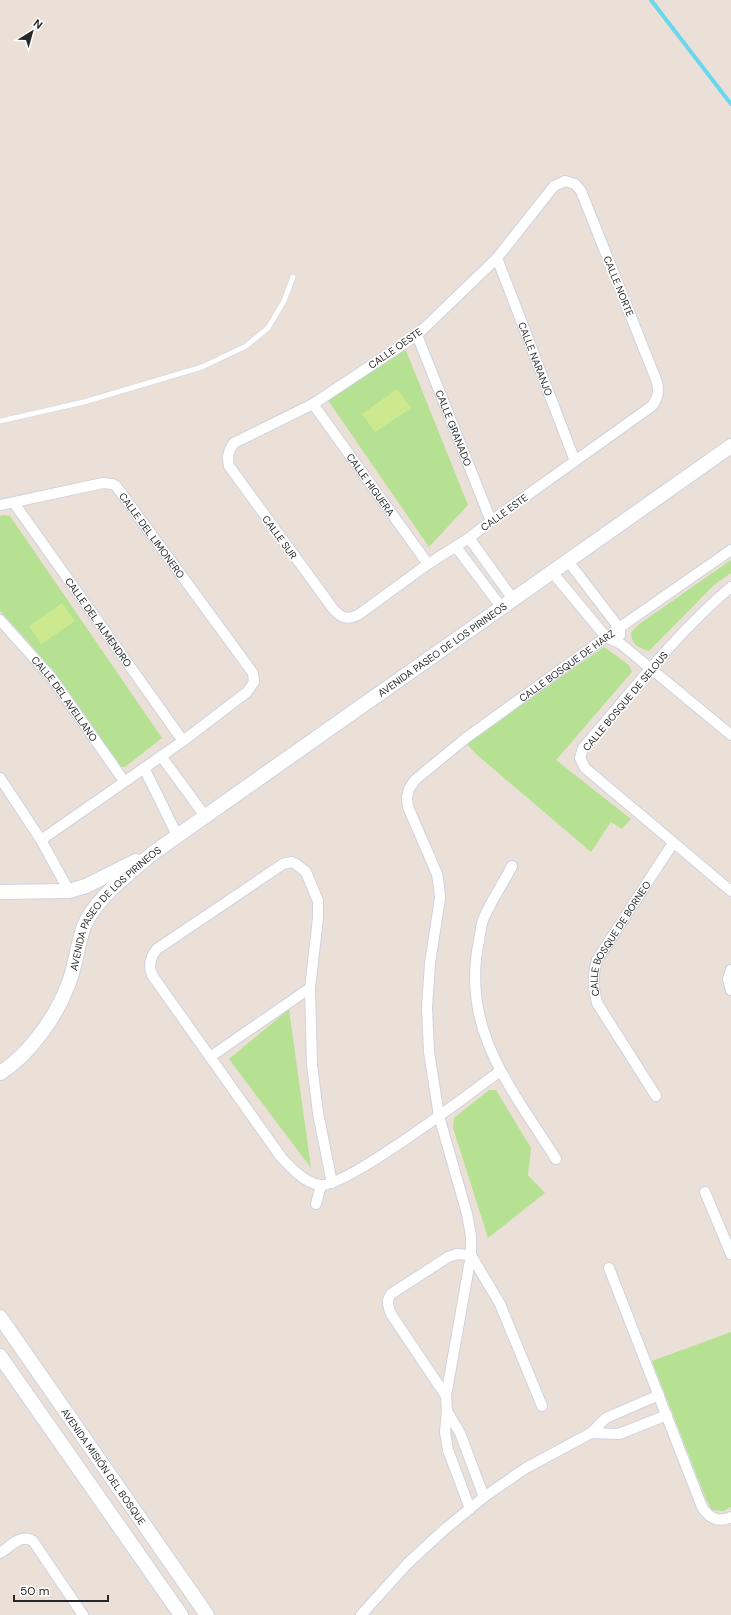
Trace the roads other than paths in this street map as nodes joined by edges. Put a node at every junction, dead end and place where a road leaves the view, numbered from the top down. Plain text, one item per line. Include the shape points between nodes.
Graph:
1 (569, 181) joint
2 (497, 258) junction
3 (292, 276) dead end
4 (417, 335) junction
5 (658, 397) joint
6 (313, 404) junction
7 (0, 421) edge
8 (731, 446) edge
9 (229, 450) joint
10 (576, 460) junction
11 (14, 503) junction
12 (0, 505) edge
13 (490, 521) junction
14 (469, 538) junction
15 (456, 547) junction
16 (731, 550) edge
17 (568, 561) junction
18 (428, 564) junction
19 (552, 572) junction
20 (731, 587) edge
21 (513, 599) junction
22 (502, 608) junction
23 (345, 618) joint
24 (0, 620) edge
25 (620, 628) junction
26 (606, 637) junction
27 (621, 644) junction
28 (651, 670) junction
29 (731, 735) edge
30 (183, 741) junction
31 (161, 756) junction
32 (144, 768) junction
33 (0, 778) edge
34 (124, 781) junction
35 (205, 816) junction
36 (178, 835) junction
37 (42, 840) junction
38 (673, 843) junction
39 (152, 853) junction
40 (512, 866) dead end
41 (69, 891) junction
42 (731, 891) edge
43 (0, 892) edge
44 (731, 970) edge
45 (310, 988) junction
46 (731, 990) edge
47 (210, 1057) junction
48 (500, 1070) junction
49 (0, 1074) edge
50 (656, 1096) dead end
51 (439, 1116) junction
52 (556, 1160) dead end
53 (332, 1183) junction
54 (321, 1185) junction
55 (705, 1192) dead end
56 (316, 1204) dead end
57 (731, 1254) edge
58 (471, 1255) junction
59 (609, 1268) dead end
60 (0, 1318) edge
61 (0, 1356) edge
62 (659, 1395) junction
63 (446, 1396) junction
64 (542, 1406) dead end
65 (447, 1411) junction
66 (667, 1415) junction
67 (591, 1433) junction
68 (484, 1497) junction
69 (470, 1509) junction
70 (731, 1517) edge
71 (0, 1553) edge
72 (84, 1615) edge
73 (180, 1615) edge
74 (207, 1615) edge
75 (361, 1615) edge

1 - 2 street, CALLE OESTE via 554,186
1 - 5 street, CALLE NORTE via 576,184 581,191 657,382
2 - 4 street, CALLE OESTE
2 - 10 street, CALLE NARANJO
3 - 7 lane via 284,301 268,328 246,346 202,367 84,402
4 - 6 street, CALLE OESTE
4 - 13 street, CALLE GRANADO
5 - 10 street, CALLE ESTE via 652,406
6 - 9 street, CALLE OESTE via 234,443
6 - 18 street, CALLE HIGUERA
8 - 17 street, AVENIDA PASEO DE LOS PIRINEOS
9 - 23 street, CALLE SUR via 229,466 334,610
10 - 13 street, CALLE ESTE
11 - 12 street, CALLE DEL LIMONERO
11 - 30 street, CALLE DEL ALMENDRO
11 - 30 street, CALLE DEL LIMONERO via 103,483 116,486 254,673 254,682 248,692
13 - 14 street, CALLE ESTE
14 - 15 street, CALLE ESTE
14 - 21 street
15 - 18 street, CALLE ESTE
15 - 22 street
16 - 25 street, CALLE BOSQUE DE HARZ
17 - 19 street, AVENIDA PASEO DE LOS PIRINEOS
17 - 25 street
18 - 23 street, CALLE ESTE via 358,615
19 - 21 street, AVENIDA PASEO DE LOS PIRINEOS
19 - 26 street
20 - 28 street, CALLE BOSQUE DE SELOUS via 708,606
21 - 22 street, AVENIDA PASEO DE LOS PIRINEOS
22 - 35 street, AVENIDA PASEO DE LOS PIRINEOS
24 - 34 street, CALLE DEL AVELLANO via 51,678
25 - 26 street, CALLE BOSQUE DE HARZ
25 - 27 street
26 - 27 street
26 - 51 street, CALLE BOSQUE DE HARZ via 466,738 415,780 409,790 408,807 437,874 439,886 440,898 430,964 427,1008 429,1052
27 - 28 street
28 - 29 street
28 - 38 street, CALLE BOSQUE DE SELOUS via 583,748 580,758 585,768
30 - 31 street
31 - 32 street
31 - 35 street
32 - 34 street
32 - 36 street
33 - 37 street
34 - 37 street
35 - 36 street, AVENIDA PASEO DE LOS PIRINEOS
36 - 39 street, AVENIDA PASEO DE LOS PIRINEOS
37 - 41 street
38 - 42 street, CALLE BOSQUE DE SELOUS
38 - 50 street, CALLE BOSQUE DE BORNEO via 597,960 593,973 597,1003
39 - 41 street, AVENIDA PASEO DE LOS PIRINEOS via 86,886
39 - 49 street, AVENIDA PASEO DE LOS PIRINEOS via 100,901 84,925 68,984 56,1011 25,1051
40 - 48 street via 483,920 476,952 474,980 482,1028
41 - 43 street, AVENIDA PASEO DE LOS PIRINEOS
44 - 46 street via 728,979
45 - 47 street
45 - 47 street via 318,901 306,872 292,862 283,864 157,949 151,957 152,976
45 - 53 street via 312,1066
47 - 54 street via 281,1157 300,1175
48 - 51 street
48 - 52 street
51 - 53 street via 365,1165
51 - 58 street via 467,1214
53 - 54 street
54 - 56 street
55 - 57 street
58 - 63 street
58 - 63 street via 448,1256 391,1294 388,1299 391,1314
58 - 64 street via 500,1304
59 - 62 street
60 - 74 street, AVENIDA MISIÓN DEL BOSQUE
61 - 73 street
62 - 66 street
62 - 67 street via 613,1414
63 - 65 street
65 - 68 street via 460,1433
65 - 69 street via 445,1432 448,1450
66 - 67 street via 619,1434
66 - 70 street via 705,1513 718,1520
67 - 68 street via 526,1468
68 - 69 street
69 - 75 street via 408,1563
71 - 72 street via 21,1539 28,1538 33,1541

